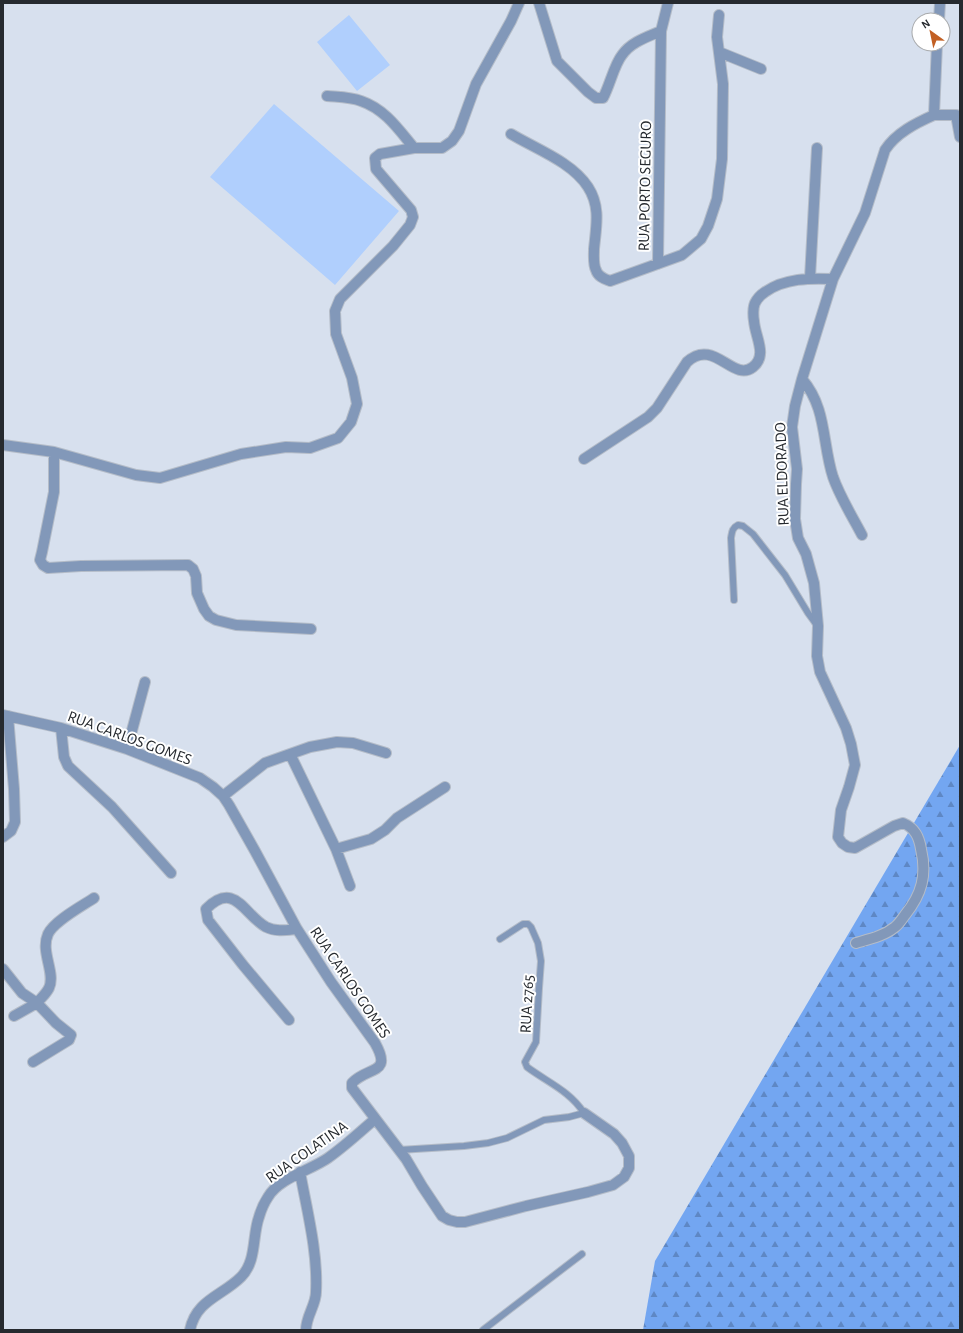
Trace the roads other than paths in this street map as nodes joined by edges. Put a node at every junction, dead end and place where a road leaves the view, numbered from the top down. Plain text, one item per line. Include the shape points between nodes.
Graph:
1 (519, 3) edge
2 (539, 3) edge
3 (668, 3) edge
4 (719, 15) dead end
5 (661, 31) junction
6 (719, 52) junction
7 (936, 52) edge
8 (761, 69) dead end
9 (327, 96) dead end
10 (958, 114) edge
11 (934, 115) junction
12 (511, 134) dead end
13 (960, 137) edge
14 (414, 148) junction
15 (817, 148) dead end
16 (658, 264) junction
17 (810, 278) junction
18 (833, 279) junction
19 (802, 379) junction
20 (3, 445) edge
21 (54, 452) junction
22 (584, 459) dead end
23 (862, 535) dead end
24 (734, 600) dead end
25 (818, 626) junction
26 (311, 629) dead end
27 (145, 682) dead end
28 (6, 715) edge
29 (62, 728) junction
30 (128, 749) junction
31 (386, 753) dead end
32 (290, 754) junction
33 (446, 787) dead end
34 (223, 796) junction
35 (3, 837) edge
36 (336, 849) junction
37 (171, 872) dead end
38 (350, 886) dead end
39 (94, 898) dead end
40 (297, 929) junction
41 (500, 939) dead end
42 (856, 943) dead end
43 (3, 969) edge
44 (38, 1003) junction
45 (14, 1016) dead end
46 (289, 1020) dead end
47 (33, 1062) dead end
48 (584, 1113) junction
49 (375, 1119) junction
50 (399, 1150) junction
51 (300, 1172) junction
52 (582, 1254) dead end
53 (190, 1330) edge
54 (306, 1330) edge
55 (483, 1330) edge

1 - 14 street via 476,84 459,131 452,141 442,148
2 - 5 street via 557,61 596,98 603,98 620,56 629,47
3 - 5 street, RUA PORTO SEGURO
4 - 6 street
5 - 16 street, RUA PORTO SEGURO
6 - 8 street
6 - 16 street via 723,84 722,159 717,199 701,239 682,255
7 - 11 street
9 - 14 street via 360,100 377,109 392,120
10 - 11 street
10 - 13 street
11 - 18 street, RUA ELDORADO via 902,132 885,150 865,214
12 - 16 street, RUA PORTO SEGURO via 570,168 580,175 589,188 596,202 594,259 596,271 601,277 610,281
14 - 21 street via 380,154 375,158 376,169 411,210 413,217 410,225 393,246 340,299 335,311 336,334 352,378 357,404 351,422 338,438 310,448 286,447 241,454 160,478 136,475
15 - 17 street
17 - 18 street
17 - 22 street via 785,282 773,287 755,303 754,321 761,350 759,361 752,368 745,371 735,368 711,355 704,354 692,358 648,417
18 - 19 street, RUA ELDORADO
19 - 23 street via 810,389 820,413 833,476
19 - 25 street, RUA ELDORADO via 792,427 797,469 795,519 798,538 806,554 814,583
20 - 21 street
21 - 26 street via 54,492 40,560 43,565 48,568 188,565 196,576 197,593 204,609 216,620 236,625
24 - 25 lane via 731,538 734,527 738,525 753,534 785,575
25 - 42 street, RUA ELDORADO via 817,656 820,672 846,728 855,765 841,810 838,837 848,847 856,848 904,823 916,832 924,861 924,877 917,899 896,926 882,935
27 - 30 street
28 - 29 street, RUA CARLOS GOMES
28 - 35 street via 15,822 11,831
29 - 30 street, RUA CARLOS GOMES
29 - 37 street via 64,757 68,766 112,807
30 - 34 street, RUA CARLOS GOMES via 200,778
31 - 32 street via 353,743 337,742
32 - 34 street via 265,764
32 - 36 street
33 - 36 street via 371,839
34 - 40 street, RUA CARLOS GOMES
36 - 38 street
39 - 44 street via 48,933 46,953 50,987
40 - 46 street via 273,930 236,900 222,897 206,909 208,920
40 - 49 street, RUA CARLOS GOMES via 380,1052 380,1066 356,1078 352,1083 352,1088
41 - 48 lane, RUA 2765 via 523,924 531,927 542,961 536,1042 525,1062 527,1067 563,1090
43 - 44 street via 22,993
44 - 45 street
44 - 47 street via 71,1035 71,1038
48 - 50 lane via 544,1120 507,1138 488,1143
48 - 50 street, RUA CARLOS GOMES via 614,1134 622,1143 629,1156 629,1168 624,1177 613,1185 466,1222 449,1220 442,1216
49 - 50 street, RUA CARLOS GOMES
49 - 51 street, RUA COLATINA via 327,1159
51 - 53 street, RUA COLATINA via 268,1196 258,1217 251,1260 242,1276 198,1309
51 - 54 street via 314,1252 316,1286
52 - 55 lane

